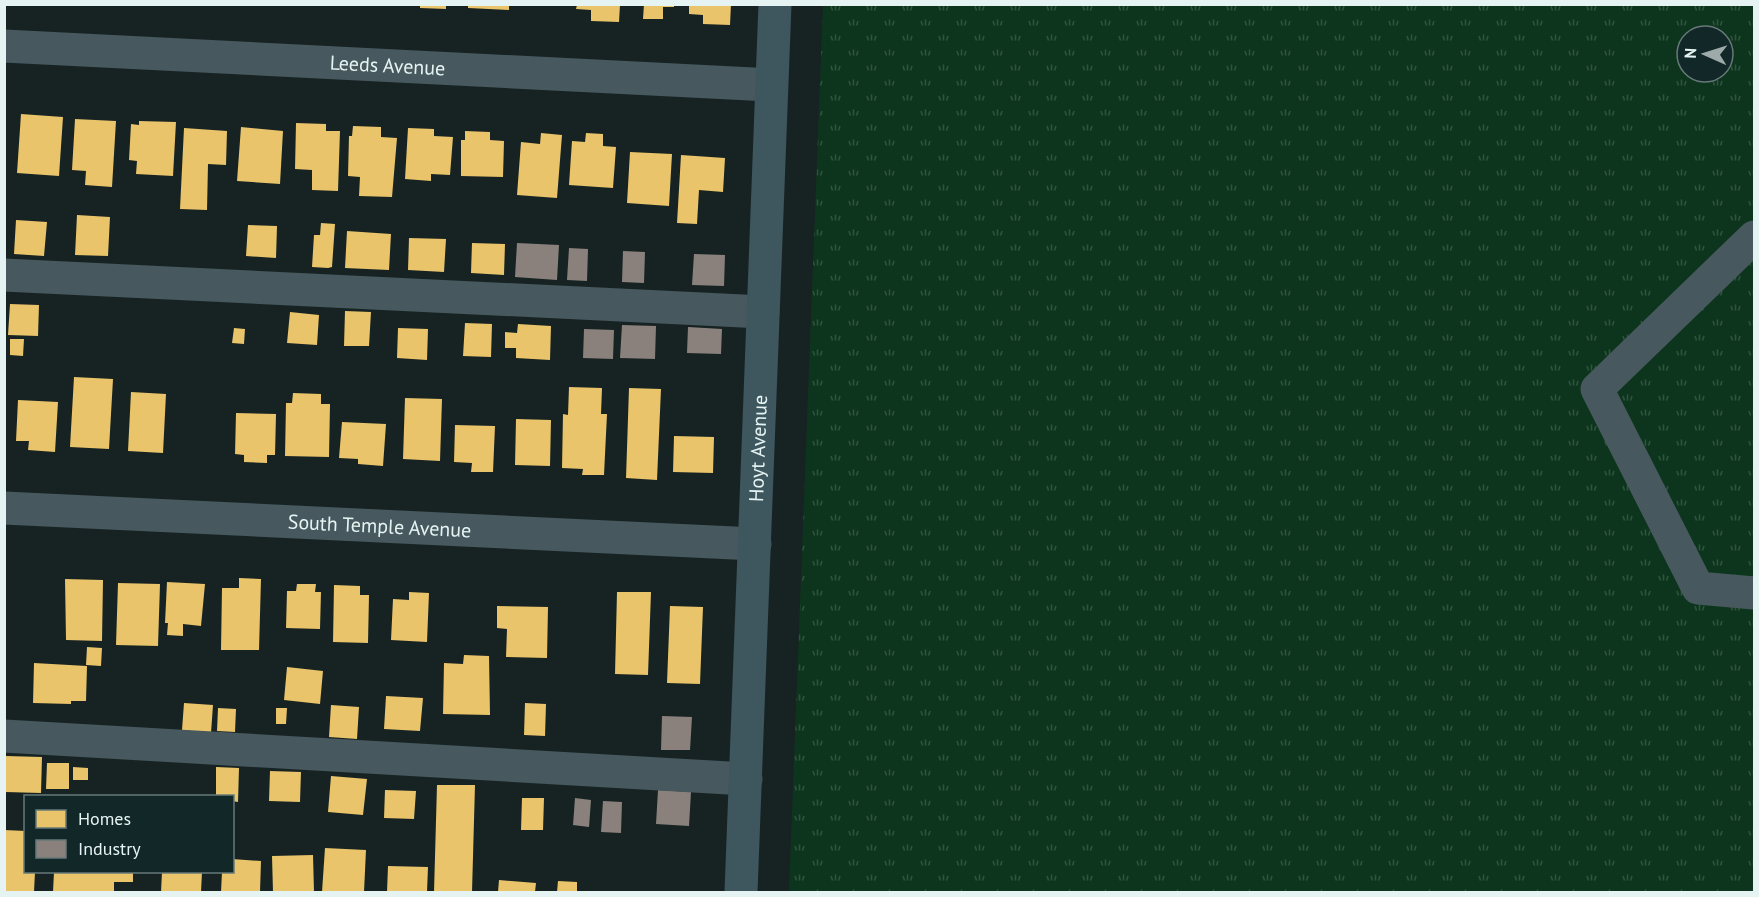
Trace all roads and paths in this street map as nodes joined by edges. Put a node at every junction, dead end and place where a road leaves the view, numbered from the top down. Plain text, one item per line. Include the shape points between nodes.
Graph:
1 (775, 4) edge
2 (4, 46) edge
3 (771, 85) junction
4 (1755, 237) edge
5 (4, 275) edge
6 (763, 312) junction
7 (4, 508) edge
8 (755, 544) junction
9 (1755, 593) edge
10 (4, 736) edge
11 (746, 779) junction
12 (741, 892) edge

1 - 3 main road, Hoyt Avenue
2 - 3 street, Leeds Avenue
3 - 6 main road, Hoyt Avenue
4 - 9 street via 1597,388 1698,588
5 - 6 street
6 - 8 main road, Hoyt Avenue
7 - 8 street, South Temple Avenue
8 - 11 main road, Hoyt Avenue
10 - 11 street
11 - 12 main road, Hoyt Avenue

